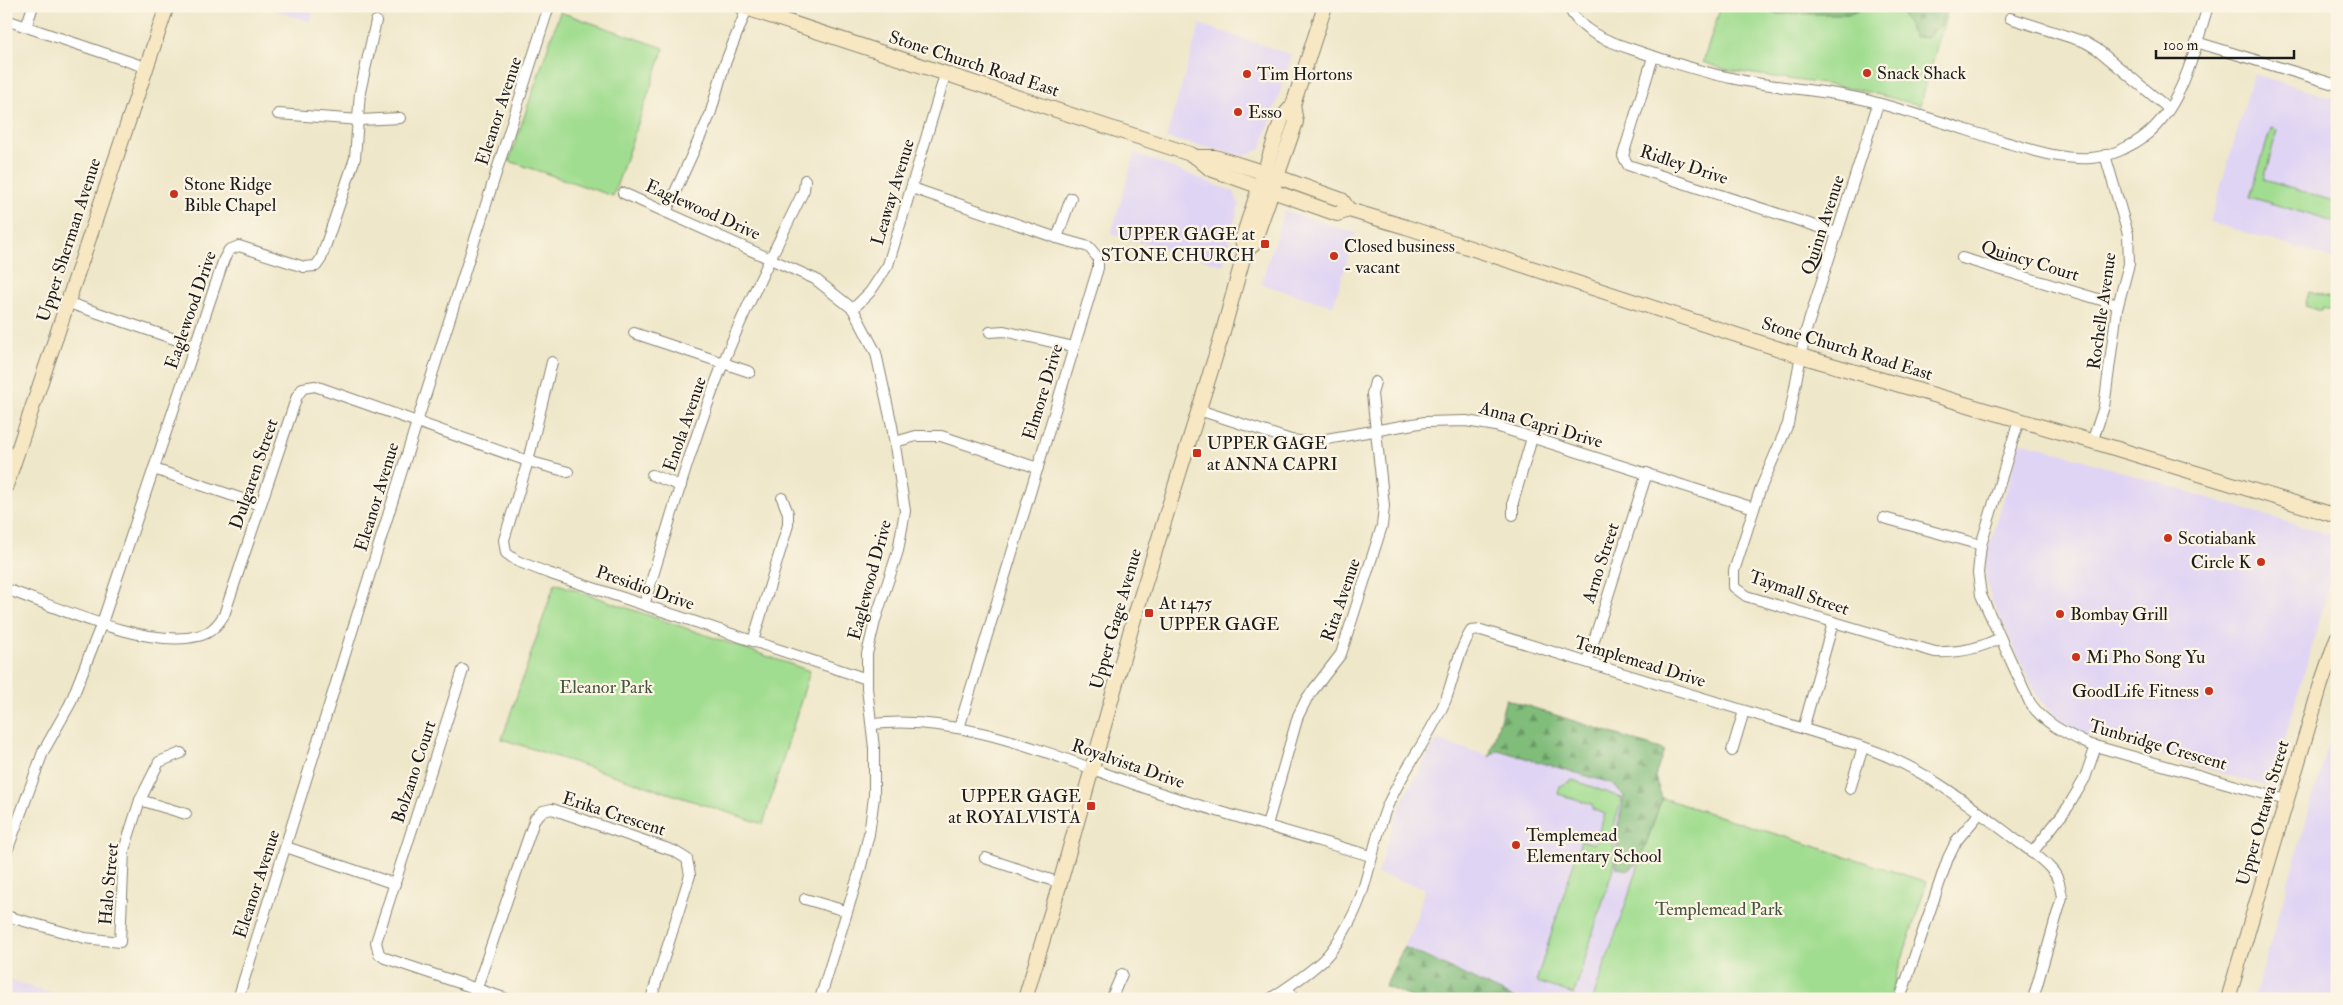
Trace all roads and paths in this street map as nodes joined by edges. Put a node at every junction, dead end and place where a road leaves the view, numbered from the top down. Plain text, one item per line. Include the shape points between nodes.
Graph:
1 (33, 6) edge
2 (167, 6) edge
3 (549, 6) edge
4 (1325, 6) edge
5 (1568, 6) edge
6 (2208, 6) edge
7 (745, 7) edge
8 (2010, 18) dead end
9 (6, 20) edge
10 (376, 21) dead end
11 (26, 27) junction
12 (2196, 42) junction
13 (1653, 57) junction
14 (145, 67) junction
15 (946, 75) junction
16 (2337, 85) edge
17 (1878, 104) junction
18 (2169, 109) junction
19 (278, 114) dead end
20 (400, 118) dead end
21 (360, 120) junction
22 (2105, 155) junction
23 (1196, 157) junction
24 (1271, 175) junction
25 (805, 180) dead end
26 (912, 188) junction
27 (1266, 189) junction
28 (623, 192) dead end
29 (1071, 198) dead end
30 (1349, 210) junction
31 (666, 212) junction
32 (1837, 233) junction
33 (1057, 238) junction
34 (771, 258) junction
35 (1962, 258) dead end
36 (69, 303) junction
37 (2118, 305) junction
38 (853, 308) junction
39 (990, 332) dead end
40 (634, 333) dead end
41 (195, 346) junction
42 (1074, 347) junction
43 (1801, 356) junction
44 (552, 362) dead end
45 (723, 363) junction
46 (750, 372) dead end
47 (1375, 382) dead end
48 (1199, 410) junction
49 (2019, 420) junction
50 (417, 422) junction
51 (1375, 430) junction
52 (1532, 438) junction
53 (895, 442) junction
54 (2092, 442) junction
55 (528, 461) junction
56 (1038, 468) junction
57 (154, 469) junction
58 (568, 472) dead end
59 (1647, 474) junction
60 (652, 475) dead end
61 (6, 486) edge
62 (681, 486) junction
63 (782, 498) dead end
64 (260, 505) junction
65 (1754, 508) junction
66 (1513, 515) dead end
67 (2337, 516) edge
68 (1884, 518) dead end
69 (1981, 545) junction
70 (6, 589) edge
71 (644, 606) junction
72 (102, 623) junction
73 (1833, 623) junction
74 (2000, 638) junction
75 (2337, 638) edge
76 (753, 641) junction
77 (1587, 662) junction
78 (463, 670) dead end
79 (867, 679) junction
80 (1744, 711) junction
81 (872, 724) junction
82 (958, 728) junction
83 (1803, 729) junction
84 (2096, 746) junction
85 (1863, 747) junction
86 (1732, 751) dead end
87 (180, 753) dead end
88 (1092, 770) junction
89 (1850, 789) dead end
90 (140, 800) junction
91 (2286, 800) junction
92 (1980, 813) junction
93 (186, 814) dead end
94 (1267, 824) junction
95 (286, 846) junction
96 (2032, 853) junction
97 (6, 854) edge
98 (1371, 856) junction
99 (986, 858) dead end
100 (1060, 883) junction
101 (395, 884) junction
102 (805, 899) dead end
103 (846, 911) junction
104 (6, 916) edge
105 (1122, 974) dead end
106 (1286, 988) junction
107 (475, 994) edge
108 (238, 999) edge
109 (507, 999) edge
110 (651, 999) edge
111 (820, 999) edge
112 (1025, 999) edge
113 (1111, 999) edge
114 (1270, 999) edge
115 (1295, 999) edge
116 (1900, 999) edge
117 (2034, 999) edge
118 (2228, 999) edge

1 - 11 street
2 - 14 main road, Upper Sherman Avenue
3 - 50 street, Eleanor Avenue
4 - 24 main road, Upper Gage Avenue via 1293,105 1282,118
5 - 13 street via 1595,35
6 - 12 street
7 - 15 main road, Stone Church Road East
7 - 31 street via 710,115
8 - 18 street via 2077,39 2097,49
9 - 11 street
10 - 21 street, Eaglewood Drive via 360,92
11 - 14 street
12 - 16 street
12 - 18 street via 2185,78
13 - 17 street via 1732,79
13 - 32 street, Ridley Drive via 1624,149 1623,156 1628,165
14 - 36 main road, Upper Sherman Avenue
15 - 23 main road, Stone Church Road East
15 - 26 street, Leaway Avenue
17 - 22 street via 2053,154 2075,158
17 - 32 street, Quinn Avenue
18 - 22 street via 2134,143
19 - 21 street
20 - 21 street
21 - 41 street, Eaglewood Drive via 355,158 322,259 316,266 304,267 239,246 229,250
22 - 37 street, Rochelle Avenue via 2128,234 2129,264
23 - 24 main road, Stone Church Road East via 1215,156
23 - 27 main road, Stone Church Road East via 1210,169
24 - 27 main road, Upper Gage Avenue
24 - 30 main road, Stone Church Road East via 1342,200
25 - 34 street, Enola Avenue via 804,190
26 - 33 street, Elmore Drive
26 - 38 street, Leaway Avenue via 888,265 870,292
27 - 30 main road, Stone Church Road East via 1337,214
27 - 48 main road, Upper Gage Avenue via 1253,245 1245,251
28 - 31 street, Eaglewood Drive
29 - 33 street
30 - 43 main road, Stone Church Road East via 1611,292
31 - 34 street, Eaglewood Drive
32 - 43 street, Quinn Avenue
33 - 42 street, Elmore Drive via 1089,247 1098,258 1098,268
34 - 38 street, Eaglewood Drive via 815,279
34 - 45 street, Enola Avenue
35 - 37 street, Quincy Court
36 - 41 street
36 - 61 main road, Upper Sherman Avenue
37 - 54 street, Rochelle Avenue via 2104,407
38 - 53 street, Eaglewood Drive via 876,353
39 - 42 street via 1004,331
40 - 45 street
41 - 57 street, Eaglewood Drive
42 - 56 street, Elmore Drive
43 - 49 main road, Stone Church Road East
43 - 65 street, Taymall Street via 1788,424
44 - 55 street, Presidio Drive
45 - 46 street
45 - 62 street, Enola Avenue
47 - 51 street, Rita Avenue via 1372,394
48 - 51 street, Anna Capri Drive via 1300,441 1327,440
48 - 88 main road, Upper Gage Avenue via 1133,622
49 - 54 main road, Stone Church Road East
49 - 69 street, Tunbridge Crescent
50 - 55 street, Dulgaren Street
50 - 64 street, Dulgaren Street via 315,386 303,388 297,396
50 - 95 street, Eleanor Avenue
51 - 52 street, Anna Capri Drive via 1425,422 1466,421 1496,426
51 - 94 street, Rita Avenue via 1384,506 1382,526 1341,654 1307,698 1298,716
52 - 59 street, Anna Capri Drive
52 - 66 street via 1513,502
53 - 56 street via 916,436 940,436
53 - 79 street, Eaglewood Drive via 905,511 904,526 867,654
54 - 67 main road, Stone Church Road East
55 - 58 street, Dulgaren Street
55 - 71 street, Presidio Drive via 504,540 506,553 516,561
56 - 82 street, Elmore Drive
57 - 64 street
57 - 72 street, Eaglewood Drive
59 - 65 street, Anna Capri Drive
59 - 77 street, Arno Street
60 - 62 street
62 - 71 street, Enola Avenue
63 - 76 street via 788,513 788,525
64 - 72 street, Dulgaren Street via 224,615 217,626 200,636 176,639 151,638
65 - 73 street, Taymall Street via 1734,571 1734,587 1746,596
68 - 69 street
69 - 74 street, Tunbridge Crescent via 1979,584
70 - 72 street, Dulgaren Street
71 - 76 street, Presidio Drive
72 - 97 street, Eaglewood Drive via 70,704 43,752
73 - 74 street, Taymall Street via 1934,652 1967,650
73 - 83 street
74 - 84 street, Tunbridge Crescent via 2038,714 2058,730
75 - 91 main road, Upper Ottawa Street
76 - 79 street, Presidio Drive
77 - 80 street, Templemead Drive
77 - 98 street, Templemead Drive via 1490,632 1471,632 1465,640 1433,728 1387,808
78 - 101 street, Bolzano Court
79 - 81 street, Eaglewood Drive
80 - 83 street, Templemead Drive
80 - 86 street
81 - 82 street, Royalvista Drive via 916,722
81 - 103 street, Eaglewood Drive via 874,797 869,834
82 - 88 street, Royalvista Drive
83 - 85 street, Templemead Drive
84 - 91 street, Tunbridge Crescent
84 - 96 street via 2085,778 2068,807
85 - 89 street
85 - 92 street, Templemead Drive via 1921,772
87 - 90 street, Halo Street via 158,762
88 - 94 street, Royalvista Drive
88 - 100 main road, Upper Gage Avenue
90 - 93 street
90 - 104 street, Halo Street via 124,850 120,942 85,938
91 - 118 main road, Upper Ottawa Street
92 - 96 street, Templemead Drive
92 - 116 street via 1957,840 1948,858
94 - 98 street, Royalvista Drive
95 - 101 street
95 - 108 street, Eleanor Avenue
96 - 117 street, Templemead Drive via 2052,870 2060,883 2062,897
98 - 106 street, Templemead Drive via 1362,893 1332,948 1318,965
99 - 100 street
100 - 112 main road, Upper Gage Avenue
101 - 107 street, Bolzano Court via 376,942 380,954
102 - 103 street
103 - 111 street, Eaglewood Drive
105 - 113 street
106 - 114 street, Templemead Drive
106 - 115 street
107 - 109 street
107 - 110 street, Erika Crescent via 535,818 542,811 552,809 674,850 687,859 690,875

